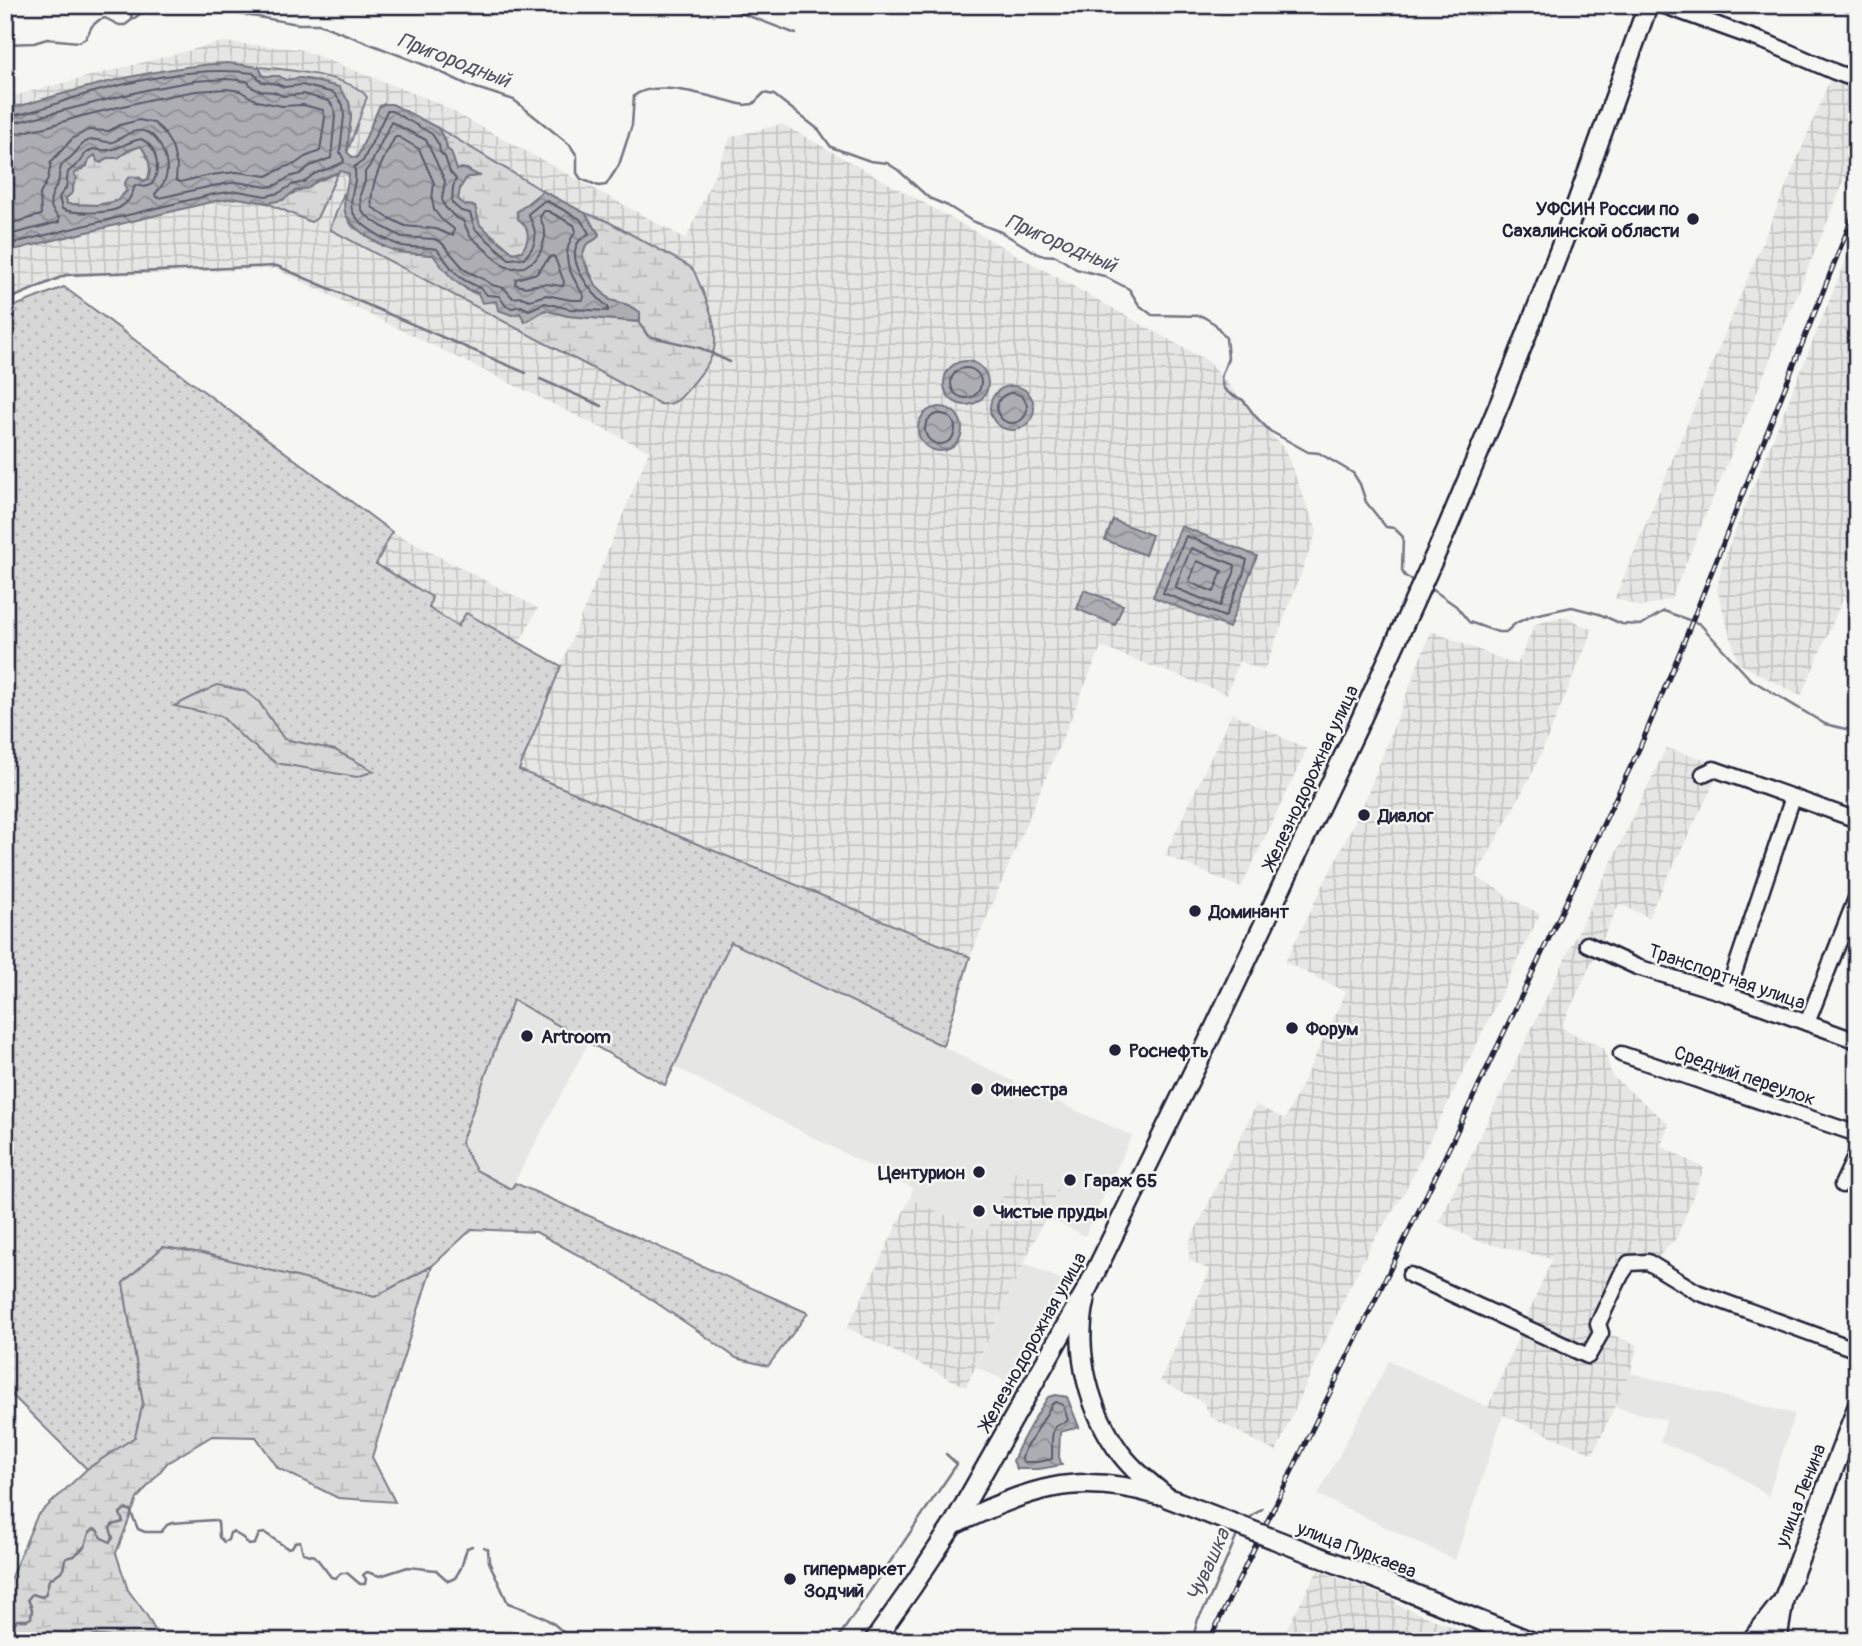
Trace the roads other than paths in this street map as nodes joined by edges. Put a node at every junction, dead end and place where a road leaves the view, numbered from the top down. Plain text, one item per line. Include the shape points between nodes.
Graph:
1 (1648, 5) edge
2 (1662, 5) edge
3 (1857, 80) edge
4 (1703, 774) dead end
5 (1793, 797) junction
6 (1857, 820) edge
7 (1857, 896) edge
8 (1587, 944) dead end
9 (1727, 994) junction
10 (1807, 1023) junction
11 (1857, 1041) edge
12 (1621, 1054) dead end
13 (1857, 1134) edge
14 (1857, 1153) edge
15 (1842, 1185) dead end
16 (1410, 1275) dead end
17 (1088, 1287) junction
18 (1857, 1350) edge
19 (1857, 1408) edge
20 (1168, 1498) junction
21 (953, 1524) junction
22 (1784, 1598) junction
23 (874, 1641) edge
24 (1530, 1641) edge
25 (1751, 1641) edge
26 (1777, 1641) edge

1 - 17 main road, Железнодорожная улица via 1565,236 1429,569
2 - 3 street
4 - 5 street via 1714,769
5 - 6 street
5 - 9 street
7 - 10 street
8 - 9 street, Транспортная улица via 1637,967
9 - 10 street, Транспортная улица
10 - 11 street, Транспортная улица
12 - 13 street, Средний переулок
14 - 15 street
16 - 18 street via 1588,1356 1621,1275 1629,1263 1648,1262 1697,1292
17 - 20 main road via 1083,1365 1095,1406 1121,1453
17 - 21 main road, Железнодорожная улица
19 - 22 main road, улица Ленина
20 - 21 main road via 1136,1489 1080,1484 1036,1490
20 - 24 main road, улица Пуркаева, bridge
21 - 23 main road, Железнодорожная улица
22 - 25 main road
22 - 26 main road

